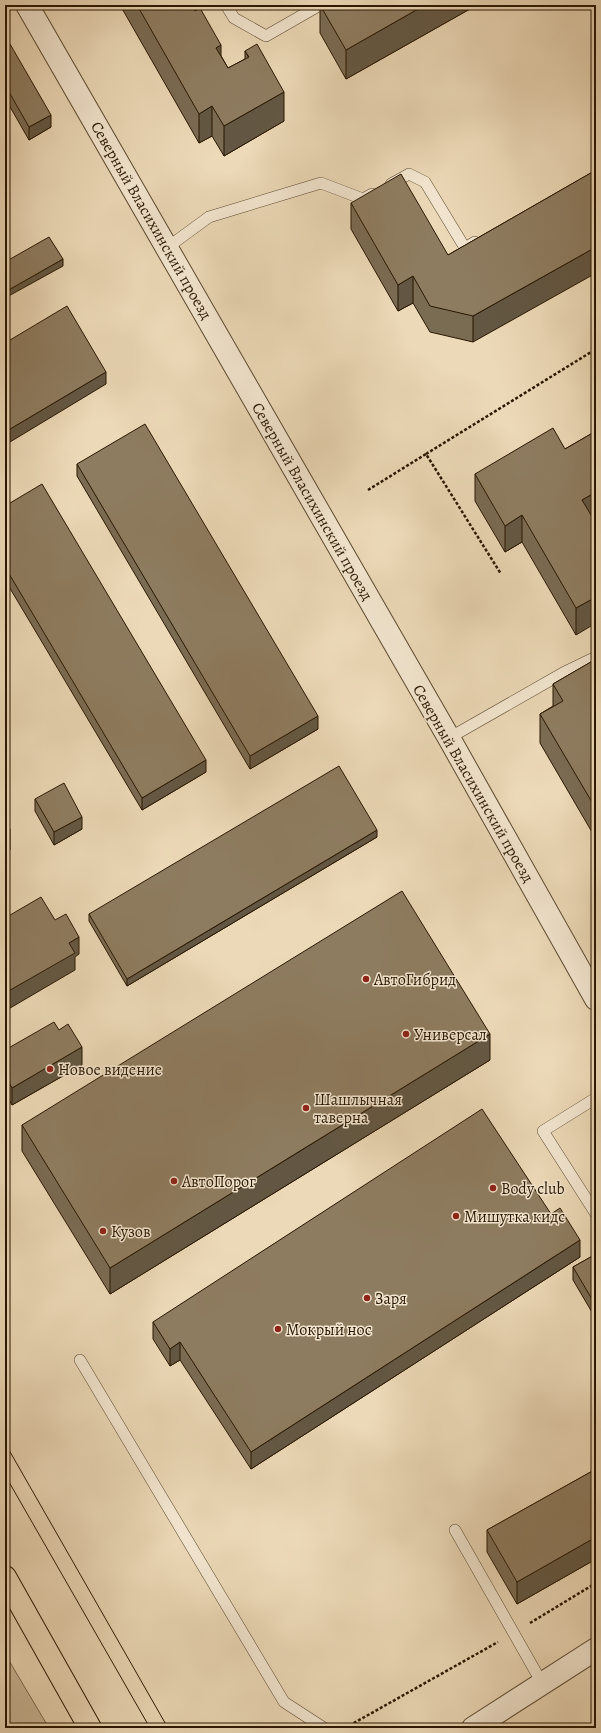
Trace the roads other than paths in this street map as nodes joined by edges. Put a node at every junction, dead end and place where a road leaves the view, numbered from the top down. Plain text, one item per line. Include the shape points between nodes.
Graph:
1 (27, 5) edge
2 (226, 5) edge
3 (320, 5) edge
4 (484, 236) edge
5 (168, 247) junction
6 (596, 657) edge
7 (449, 738) junction
8 (596, 999) edge
9 (596, 1098) edge
10 (596, 1214) edge
11 (80, 1360) dead end
12 (456, 1530) dead end
13 (5, 1577) edge
14 (596, 1649) edge
15 (542, 1683) junction
16 (90, 1728) edge
17 (324, 1728) edge
18 (473, 1728) edge

1 - 5 street, Северный Власихинский проезд
2 - 3 lane via 234,18 266,36
4 - 5 lane via 465,248 425,182 408,174 363,199 321,183 209,217
5 - 7 street, Северный Власихинский проезд
6 - 7 lane
7 - 8 street, Северный Власихинский проезд
9 - 10 lane via 543,1131
11 - 17 lane via 284,1702
12 - 15 lane
13 - 16 highway
14 - 15 street
15 - 18 street

